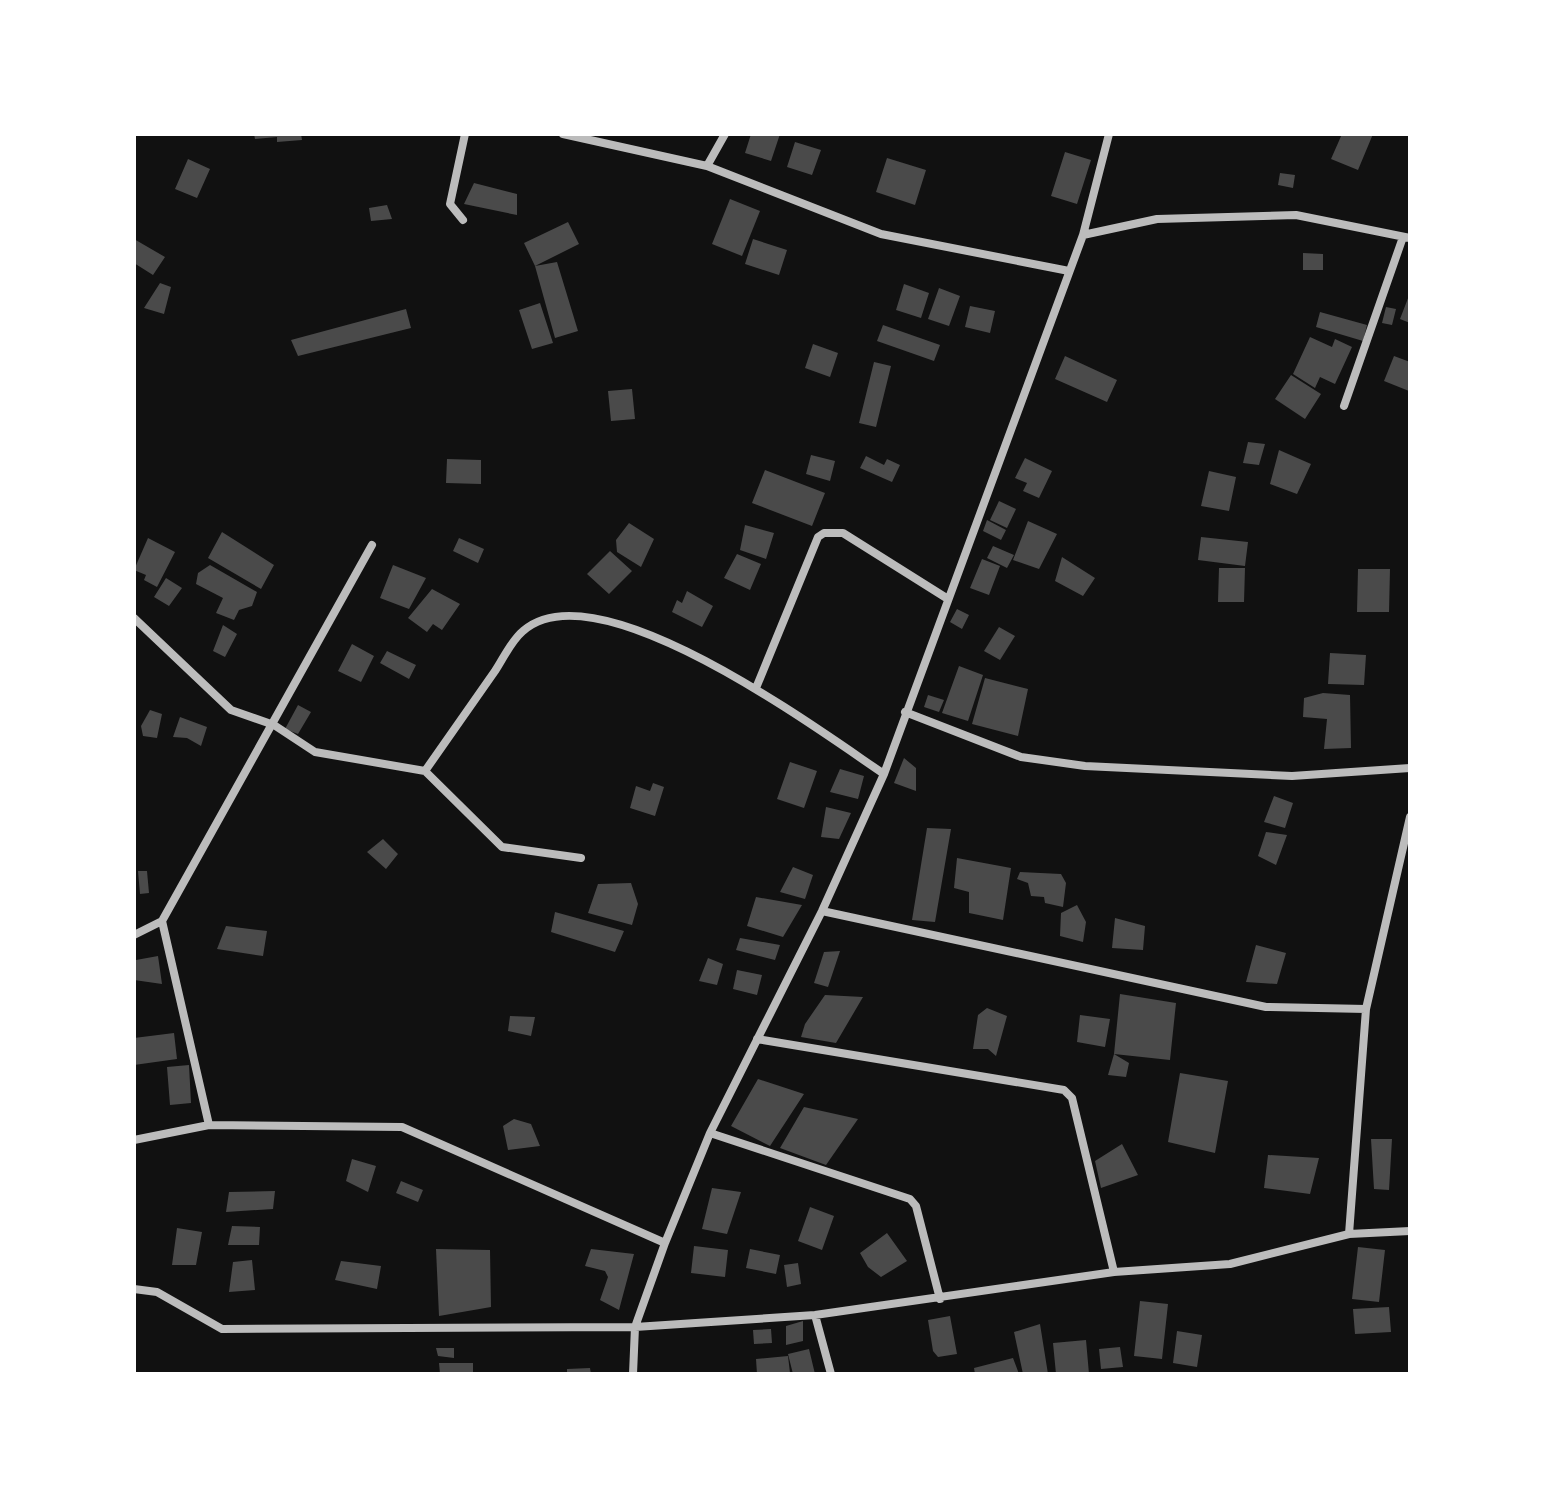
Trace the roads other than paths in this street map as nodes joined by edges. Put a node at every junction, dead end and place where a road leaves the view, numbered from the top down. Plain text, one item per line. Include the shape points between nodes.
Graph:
1 (465, 134) edge
2 (563, 134) edge
3 (725, 134) edge
4 (1109, 134) edge
5 (707, 166) junction
6 (463, 220) dead end
7 (1083, 235) junction
8 (1407, 237) edge
9 (1069, 271) junction
10 (1344, 406) dead end
11 (372, 545) dead end
12 (948, 599) junction
13 (134, 618) edge
14 (756, 688) junction
15 (905, 712) junction
16 (274, 725) junction
17 (1410, 768) edge
18 (425, 771) junction
19 (884, 774) junction
20 (1410, 817) edge
21 (581, 858) dead end
22 (822, 911) junction
23 (162, 921) junction
24 (134, 935) edge
25 (1366, 1009) junction
26 (757, 1039) junction
27 (209, 1125) junction
28 (710, 1133) junction
29 (134, 1140) edge
30 (1410, 1231) edge
31 (1349, 1234) junction
32 (665, 1243) junction
33 (1114, 1272) junction
34 (134, 1289) edge
35 (940, 1299) junction
36 (815, 1315) junction
37 (635, 1327) junction
38 (633, 1374) edge
39 (831, 1374) edge

1 - 6 street via 450,204
2 - 5 street
3 - 5 street
4 - 7 street
5 - 9 street via 881,234
7 - 8 street via 1157,219 1296,215
7 - 9 street
8 - 10 street
9 - 12 street
11 - 16 street
12 - 14 street via 843,533 824,533
12 - 15 street
13 - 16 street via 231,710
14 - 18 street via 598,616 551,615 522,632
14 - 19 street
15 - 17 street via 1021,757 1085,766 1292,776
15 - 19 street
16 - 18 street via 315,752
16 - 23 street
18 - 21 street via 502,847
19 - 22 street
20 - 25 street
22 - 25 street via 1266,1007
22 - 26 street
23 - 24 street
23 - 27 street
25 - 31 street
26 - 28 street
26 - 33 street via 1064,1090 1072,1098
27 - 29 street
27 - 32 street via 402,1127
28 - 32 street
28 - 35 street via 910,1199
30 - 31 street
31 - 33 street via 1230,1264
32 - 37 street
33 - 35 street
34 - 37 street via 157,1292 222,1329
35 - 36 street
36 - 37 street
36 - 39 street
37 - 38 street

